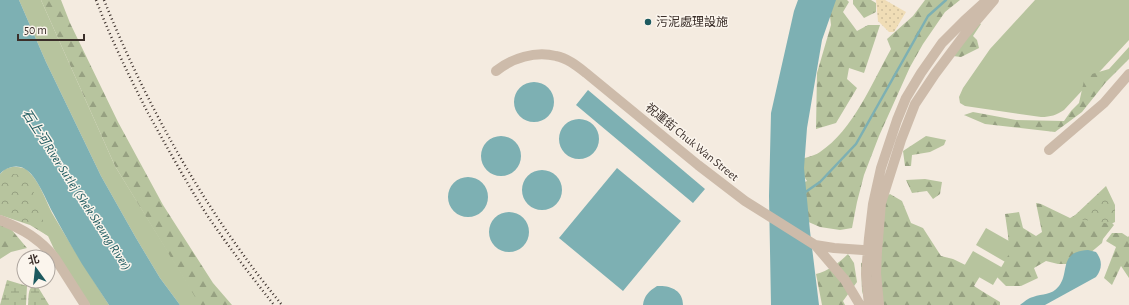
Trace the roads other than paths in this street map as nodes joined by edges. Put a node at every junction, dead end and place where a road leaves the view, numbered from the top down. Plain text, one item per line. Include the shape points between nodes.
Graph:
1 (986, 0) edge
2 (994, 0) edge
3 (496, 71) dead end
4 (1129, 74) edge
5 (1048, 150) dead end
6 (0, 220) edge
7 (816, 246) junction
8 (872, 251) junction
9 (85, 305) edge
10 (860, 305) edge
11 (869, 305) edge
12 (879, 305) edge

1 - 8 street via 942,43 906,98 881,168 873,204
2 - 8 street via 965,34 915,104 881,202
3 - 7 street, 祝運街 Chuk Wan Street via 504,64 530,56 556,56 568,61 745,201
4 - 5 street via 1104,103
6 - 9 street via 34,237 50,251
7 - 8 street, 祝運街 Chuk Wan Street
7 - 10 street via 841,275
8 - 11 street via 866,274
8 - 12 street

